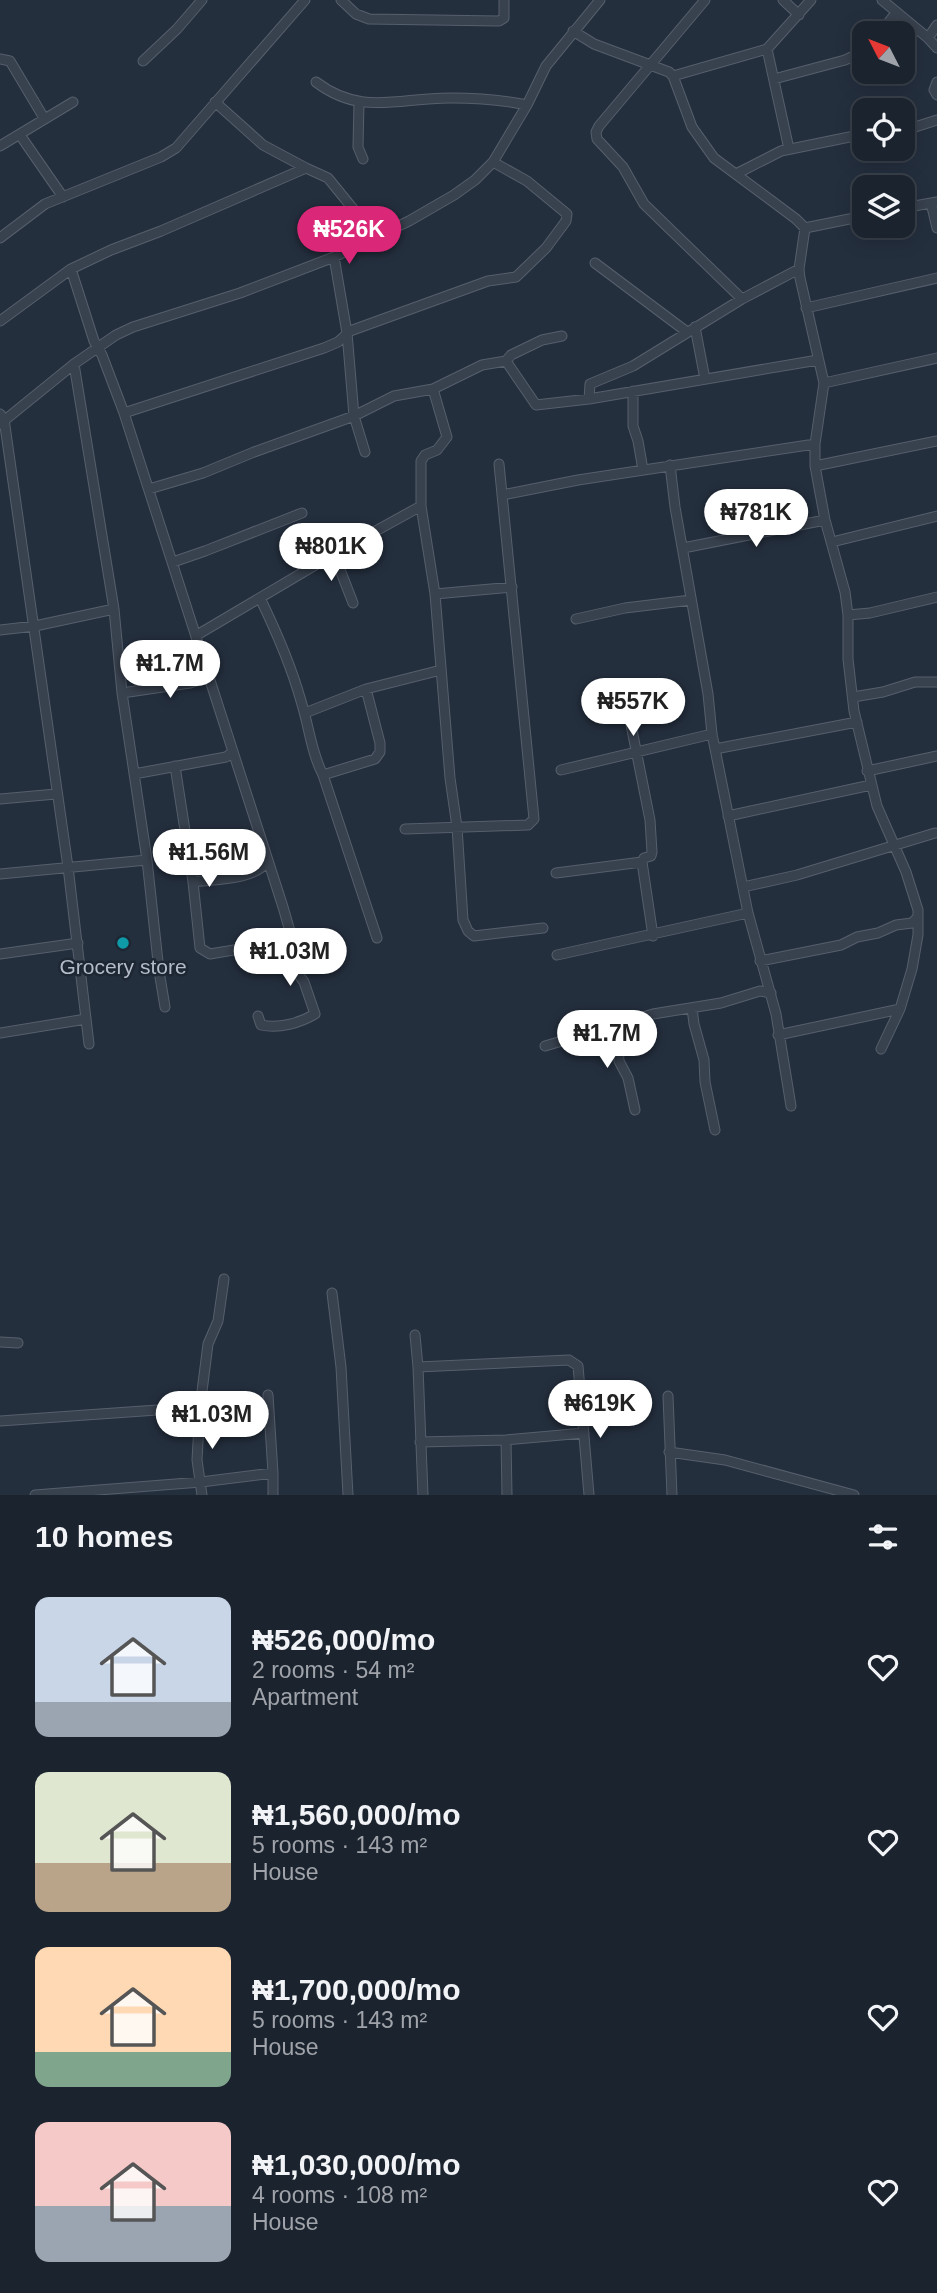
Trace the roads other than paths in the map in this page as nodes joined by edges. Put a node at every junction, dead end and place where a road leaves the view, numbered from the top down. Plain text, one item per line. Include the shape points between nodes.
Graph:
1 (202, 0) edge
2 (305, 0) edge
3 (341, 0) edge
4 (504, 0) edge
5 (705, 0) edge
6 (783, 0) edge
7 (811, 0) edge
8 (882, 0) edge
9 (595, 2) edge
10 (896, 13) junction
11 (799, 15) junction
12 (890, 21) edge
13 (937, 26) edge
14 (573, 31) junction
15 (928, 38) junction
16 (937, 48) edge
17 (768, 50) junction
18 (852, 57) edge
19 (0, 58) edge
20 (143, 61) dead end
21 (651, 64) junction
22 (673, 76) junction
23 (774, 79) junction
24 (316, 82) dead end
25 (937, 82) edge
26 (937, 95) edge
27 (73, 102) dead end
28 (215, 102) junction
29 (359, 103) junction
30 (527, 105) junction
31 (44, 118) junction
32 (937, 120) edge
33 (915, 127) edge
34 (20, 135) junction
35 (852, 136) edge
36 (0, 146) edge
37 (789, 149) junction
38 (363, 159) dead end
39 (494, 162) junction
40 (306, 169) junction
41 (736, 174) junction
42 (63, 197) junction
43 (934, 202) edge
44 (915, 206) edge
45 (852, 218) edge
46 (805, 228) junction
47 (937, 228) edge
48 (376, 237) junction
49 (0, 238) edge
50 (334, 257) junction
51 (595, 263) dead end
52 (71, 269) junction
53 (799, 269) junction
54 (937, 278) edge
55 (742, 299) junction
56 (806, 308) junction
57 (0, 321) edge
58 (691, 329) junction
59 (347, 333) junction
60 (562, 336) dead end
61 (97, 347) junction
62 (937, 358) edge
63 (818, 360) junction
64 (506, 361) junction
65 (74, 364) junction
66 (705, 379) junction
67 (824, 383) junction
68 (433, 389) junction
69 (633, 391) junction
70 (589, 399) junction
71 (124, 413) junction
72 (354, 416) junction
73 (1, 419) edge
74 (937, 441) edge
75 (815, 444) junction
76 (365, 452) dead end
77 (499, 464) dead end
78 (670, 466) junction
79 (815, 466) junction
80 (643, 470) junction
81 (149, 489) junction
82 (502, 495) junction
83 (421, 506) junction
84 (302, 513) dead end
85 (937, 516) edge
86 (825, 520) junction
87 (832, 542) junction
88 (682, 548) junction
89 (334, 554) junction
90 (173, 562) junction
91 (512, 587) junction
92 (435, 594) junction
93 (937, 597) edge
94 (260, 598) junction
95 (691, 600) junction
96 (353, 603) dead end
97 (114, 609) junction
98 (848, 615) junction
99 (576, 619) dead end
100 (35, 626) junction
101 (0, 630) edge
102 (197, 635) junction
103 (441, 670) junction
104 (209, 676) junction
105 (937, 682) edge
106 (366, 689) junction
107 (122, 693) junction
108 (853, 697) junction
109 (626, 700) dead end
110 (305, 713) junction
111 (857, 722) junction
112 (712, 734) junction
113 (715, 749) junction
114 (233, 752) junction
115 (636, 753) junction
116 (937, 756) edge
117 (175, 766) junction
118 (561, 770) dead end
119 (867, 771) junction
120 (134, 774) junction
121 (323, 775) junction
122 (871, 785) junction
123 (56, 794) junction
124 (0, 799) edge
125 (728, 816) junction
126 (457, 827) junction
127 (405, 829) dead end
128 (935, 833) edge
129 (894, 845) junction
130 (147, 860) junction
131 (268, 860) junction
132 (642, 862) junction
133 (68, 867) junction
134 (556, 873) dead end
135 (0, 874) edge
136 (193, 881) junction
137 (743, 887) junction
138 (748, 913) junction
139 (918, 917) junction
140 (543, 928) dead end
141 (653, 936) junction
142 (377, 937) dead end
143 (292, 940) junction
144 (78, 943) junction
145 (0, 954) edge
146 (557, 956) dead end
147 (760, 961) junction
148 (767, 982) junction
149 (760, 991) junction
150 (771, 993) junction
151 (165, 1007) dead end
152 (692, 1009) junction
153 (900, 1009) junction
154 (258, 1016) dead end
155 (86, 1019) junction
156 (617, 1025) junction
157 (0, 1033) edge
158 (778, 1035) junction
159 (89, 1044) dead end
160 (545, 1046) dead end
161 (881, 1049) dead end
162 (791, 1106) dead end
163 (635, 1111) dead end
164 (715, 1130) dead end
165 (224, 1279) dead end
166 (332, 1293) dead end
167 (415, 1335) dead end
168 (0, 1342) edge
169 (18, 1343) dead end
170 (418, 1367) junction
171 (268, 1395) dead end
172 (668, 1396) dead end
173 (200, 1407) junction
174 (0, 1421) edge
175 (584, 1433) junction
176 (506, 1440) junction
177 (420, 1442) junction
178 (669, 1452) junction
179 (273, 1473) junction
180 (201, 1482) junction
181 (35, 1495) edge
182 (202, 1495) edge
183 (273, 1495) edge
184 (348, 1495) edge
185 (422, 1495) edge
186 (507, 1495) edge
187 (589, 1495) edge
188 (672, 1495) edge
189 (854, 1495) edge

1 - 20 street
2 - 28 street
3 - 4 street via 369,19 499,21 504,18
5 - 21 street
6 - 11 street
7 - 11 street
8 - 10 street
9 - 14 street
10 - 12 street
10 - 15 street
11 - 17 street
13 - 15 street
14 - 21 street via 594,44
14 - 30 street via 546,66
15 - 16 street
17 - 22 street
17 - 23 street
18 - 23 street
19 - 31 street via 10,61
21 - 22 street
21 - 55 street via 599,127 597,139 623,167 644,204
22 - 41 street via 692,127 714,158
23 - 37 street
24 - 29 street via 332,94
25 - 26 street
27 - 31 street
28 - 40 street via 263,145
28 - 42 street via 176,148
29 - 30 street via 449,97
29 - 38 street via 358,147
30 - 39 street
31 - 34 street
32 - 33 street
34 - 36 street
34 - 42 street
35 - 37 street
37 - 41 street
39 - 48 street via 454,195
39 - 59 street via 566,211 566,221 546,248 512,279 488,281
40 - 48 street via 328,178
40 - 52 street
41 - 46 street
42 - 49 street via 45,204
43 - 44 street
43 - 47 street
45 - 46 street
46 - 53 street
48 - 50 street
50 - 59 street
50 - 61 street via 133,327
51 - 58 street
52 - 57 street
52 - 61 street
53 - 55 street
53 - 56 street
54 - 56 street
55 - 58 street
56 - 63 street
58 - 66 street
58 - 70 street via 633,366 590,384
59 - 71 street via 324,348
59 - 72 street
60 - 64 street via 542,340
61 - 65 street
61 - 71 street
62 - 67 street
63 - 66 street
63 - 67 street
64 - 68 street via 482,365
64 - 70 street via 536,405
65 - 73 street
65 - 97 street
66 - 69 street
67 - 75 street
68 - 72 street via 394,396
68 - 83 street via 447,437 421,461
69 - 70 street
69 - 80 street via 633,426
71 - 81 street
72 - 76 street
72 - 81 street
73 - 100 street
74 - 79 street
75 - 78 street
75 - 79 street
77 - 82 street
78 - 80 street
78 - 88 street
79 - 86 street
80 - 82 street
81 - 90 street
82 - 91 street
83 - 89 street
83 - 92 street
84 - 90 street
85 - 87 street
86 - 87 street
86 - 88 street
87 - 98 street
88 - 95 street
89 - 94 street
89 - 96 street
90 - 102 street
91 - 92 street
91 - 126 street via 534,819 528,825
92 - 103 street
93 - 98 street
94 - 102 street
94 - 110 street
95 - 99 street
95 - 112 street
97 - 100 street
97 - 107 street
98 - 108 street
100 - 101 street
100 - 123 street
102 - 104 street
103 - 106 street
103 - 126 street
104 - 107 street
104 - 114 street
105 - 108 street via 915,682
106 - 110 street
106 - 121 street via 380,752 375,759
107 - 120 street
108 - 111 street
109 - 115 street
110 - 121 street
111 - 113 street
111 - 119 street
112 - 113 street
112 - 115 street
113 - 125 street
114 - 117 street
114 - 131 street
115 - 118 street
115 - 132 street via 652,852
116 - 119 street
117 - 120 street
117 - 136 street
119 - 122 street
120 - 130 street
121 - 142 street
122 - 125 street
122 - 129 street
123 - 124 street
123 - 133 street
125 - 137 street
126 - 127 street
126 - 140 street via 463,919 471,934
128 - 129 street
129 - 137 street
129 - 139 street
130 - 133 street
130 - 151 street
131 - 136 street via 253,873
131 - 143 street
132 - 134 street
132 - 141 street
133 - 135 street
133 - 144 street
136 - 143 street via 200,948 206,953
137 - 138 street
138 - 141 street
138 - 147 street
139 - 147 street via 912,923 841,945
139 - 153 street via 916,947
141 - 146 street
143 - 154 street via 299,975 315,1014 268,1027 261,1025
144 - 145 street
144 - 155 street
147 - 148 street
148 - 149 street
148 - 150 street
149 - 150 street
149 - 152 street
150 - 158 street
152 - 156 street
152 - 164 street
153 - 158 street
153 - 161 street
155 - 157 street
155 - 159 street
156 - 160 street
156 - 163 street via 619,1060
158 - 162 street
165 - 173 street via 218,1321 208,1344
166 - 184 street
167 - 170 street
168 - 169 street
170 - 175 street via 569,1360 578,1366
170 - 177 street
171 - 179 street
172 - 178 street
173 - 174 street
173 - 180 street via 197,1450
175 - 176 street
175 - 187 street
176 - 177 street
176 - 186 street
177 - 185 street
178 - 188 street
178 - 189 street via 725,1460
179 - 180 street
179 - 183 street
180 - 181 street
180 - 182 street

